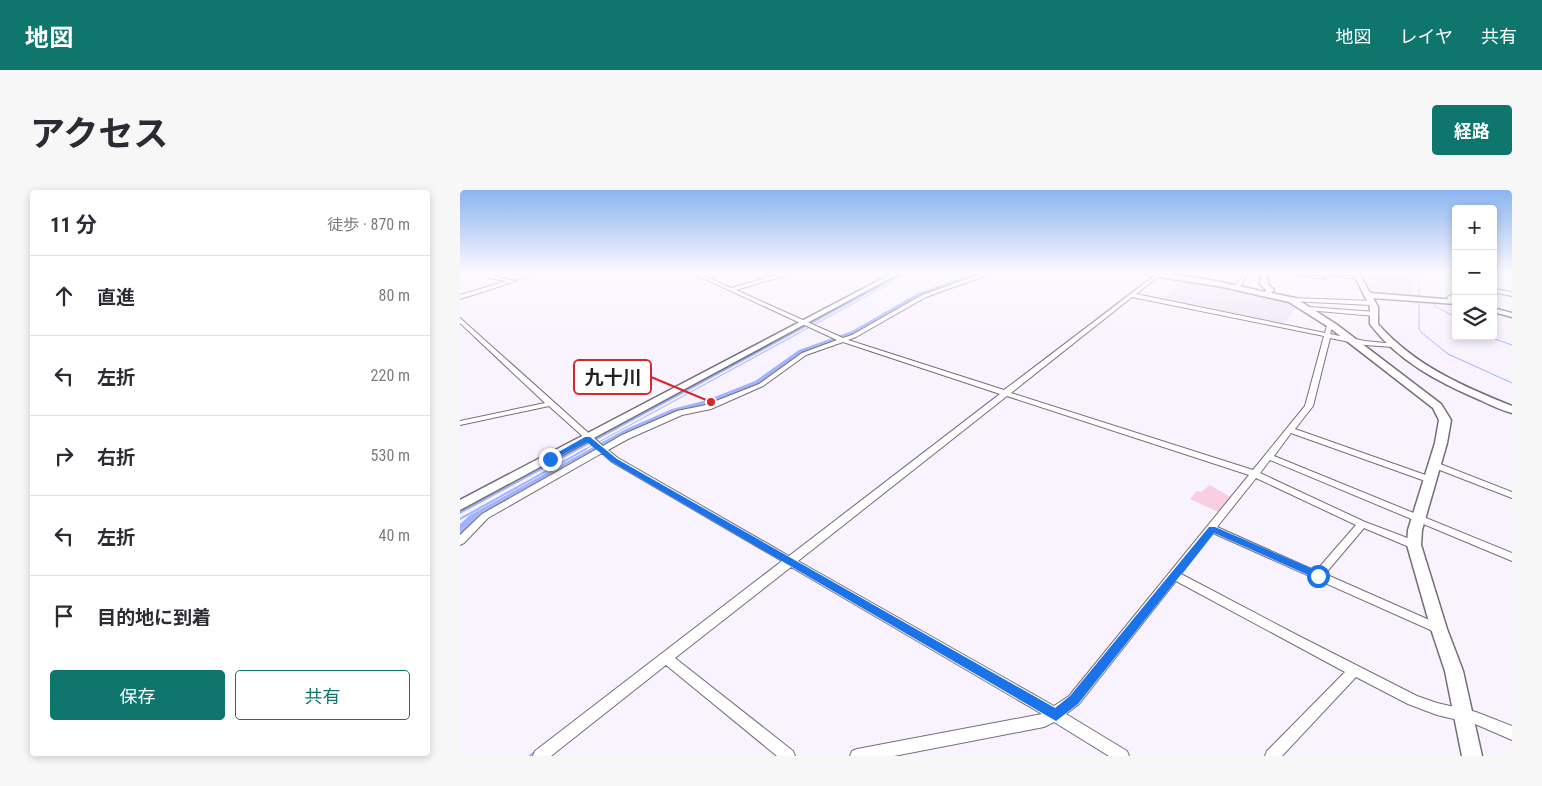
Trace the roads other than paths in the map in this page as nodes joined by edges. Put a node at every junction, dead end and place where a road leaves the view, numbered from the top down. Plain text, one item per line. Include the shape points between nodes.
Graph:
1 (755, 299) edge
2 (847, 299) edge
3 (918, 299) edge
4 (1124, 299) edge
5 (1156, 299) edge
6 (1338, 299) edge
7 (1370, 299) edge
8 (1428, 299) edge
9 (1292, 300) joint
10 (1452, 302) edge
11 (1309, 309) junction
12 (1497, 311) edge
13 (1374, 314) junction
14 (1512, 314) edge
15 (460, 320) edge
16 (805, 322) junction
17 (1333, 326) junction
18 (1326, 336) junction
19 (842, 340) junction
20 (1353, 341) junction
21 (1393, 345) junction
22 (1004, 394) junction
23 (550, 404) junction
24 (1512, 410) edge
25 (460, 422) edge
26 (1290, 430) junction
27 (588, 438) junction
28 (602, 450) junction
29 (1270, 457) junction
30 (1436, 466) junction
31 (1255, 474) junction
32 (1431, 480) junction
33 (1512, 495) edge
34 (460, 506) edge
35 (1419, 518) junction
36 (1362, 524) junction
37 (1212, 529) junction
38 (460, 541) edge
39 (1414, 545) junction
40 (1512, 557) edge
41 (790, 561) junction
42 (1174, 575) junction
43 (1318, 576) junction
44 (1439, 629) junction
45 (666, 658) junction
46 (1354, 671) junction
47 (1056, 715) junction
48 (1463, 716) junction
49 (1512, 733) edge
50 (903, 752) edge
51 (540, 756) edge
52 (788, 756) edge
53 (857, 756) edge
54 (1122, 756) edge
55 (1272, 756) edge
56 (1472, 756) edge

1 - 16 street
2 - 16 street
3 - 19 street
4 - 22 street
5 - 18 street
6 - 9 street
7 - 13 street
8 - 10 street
9 - 11 street
11 - 13 street
11 - 17 street
12 - 14 street
13 - 21 street via 1374,324
15 - 23 street
16 - 19 street
16 - 27 street
17 - 18 street via 1329,327
17 - 20 street
18 - 20 street
18 - 26 street via 1310,402
19 - 22 street
19 - 28 street via 804,354 762,385 708,407 680,413
20 - 21 street
20 - 30 street via 1437,406 1445,420
21 - 24 street via 1428,370
22 - 31 street
22 - 41 street
23 - 25 street
23 - 27 street
26 - 29 street
26 - 32 street
27 - 28 street
27 - 34 street
28 - 38 street via 486,516
28 - 41 street
29 - 31 street
29 - 35 street
30 - 32 street
30 - 33 street
31 - 36 street
31 - 37 street
32 - 35 street
35 - 39 street
35 - 40 street
36 - 39 street
36 - 43 street
37 - 42 street
37 - 43 street
39 - 44 street
41 - 45 street
41 - 47 street
42 - 46 street
42 - 47 street via 1074,700
43 - 44 street
44 - 48 street via 1454,671
45 - 51 street
45 - 52 street
46 - 48 street via 1413,700
46 - 55 street
47 - 50 street via 1044,721
47 - 54 street
48 - 49 street
48 - 56 street
50 - 53 street

